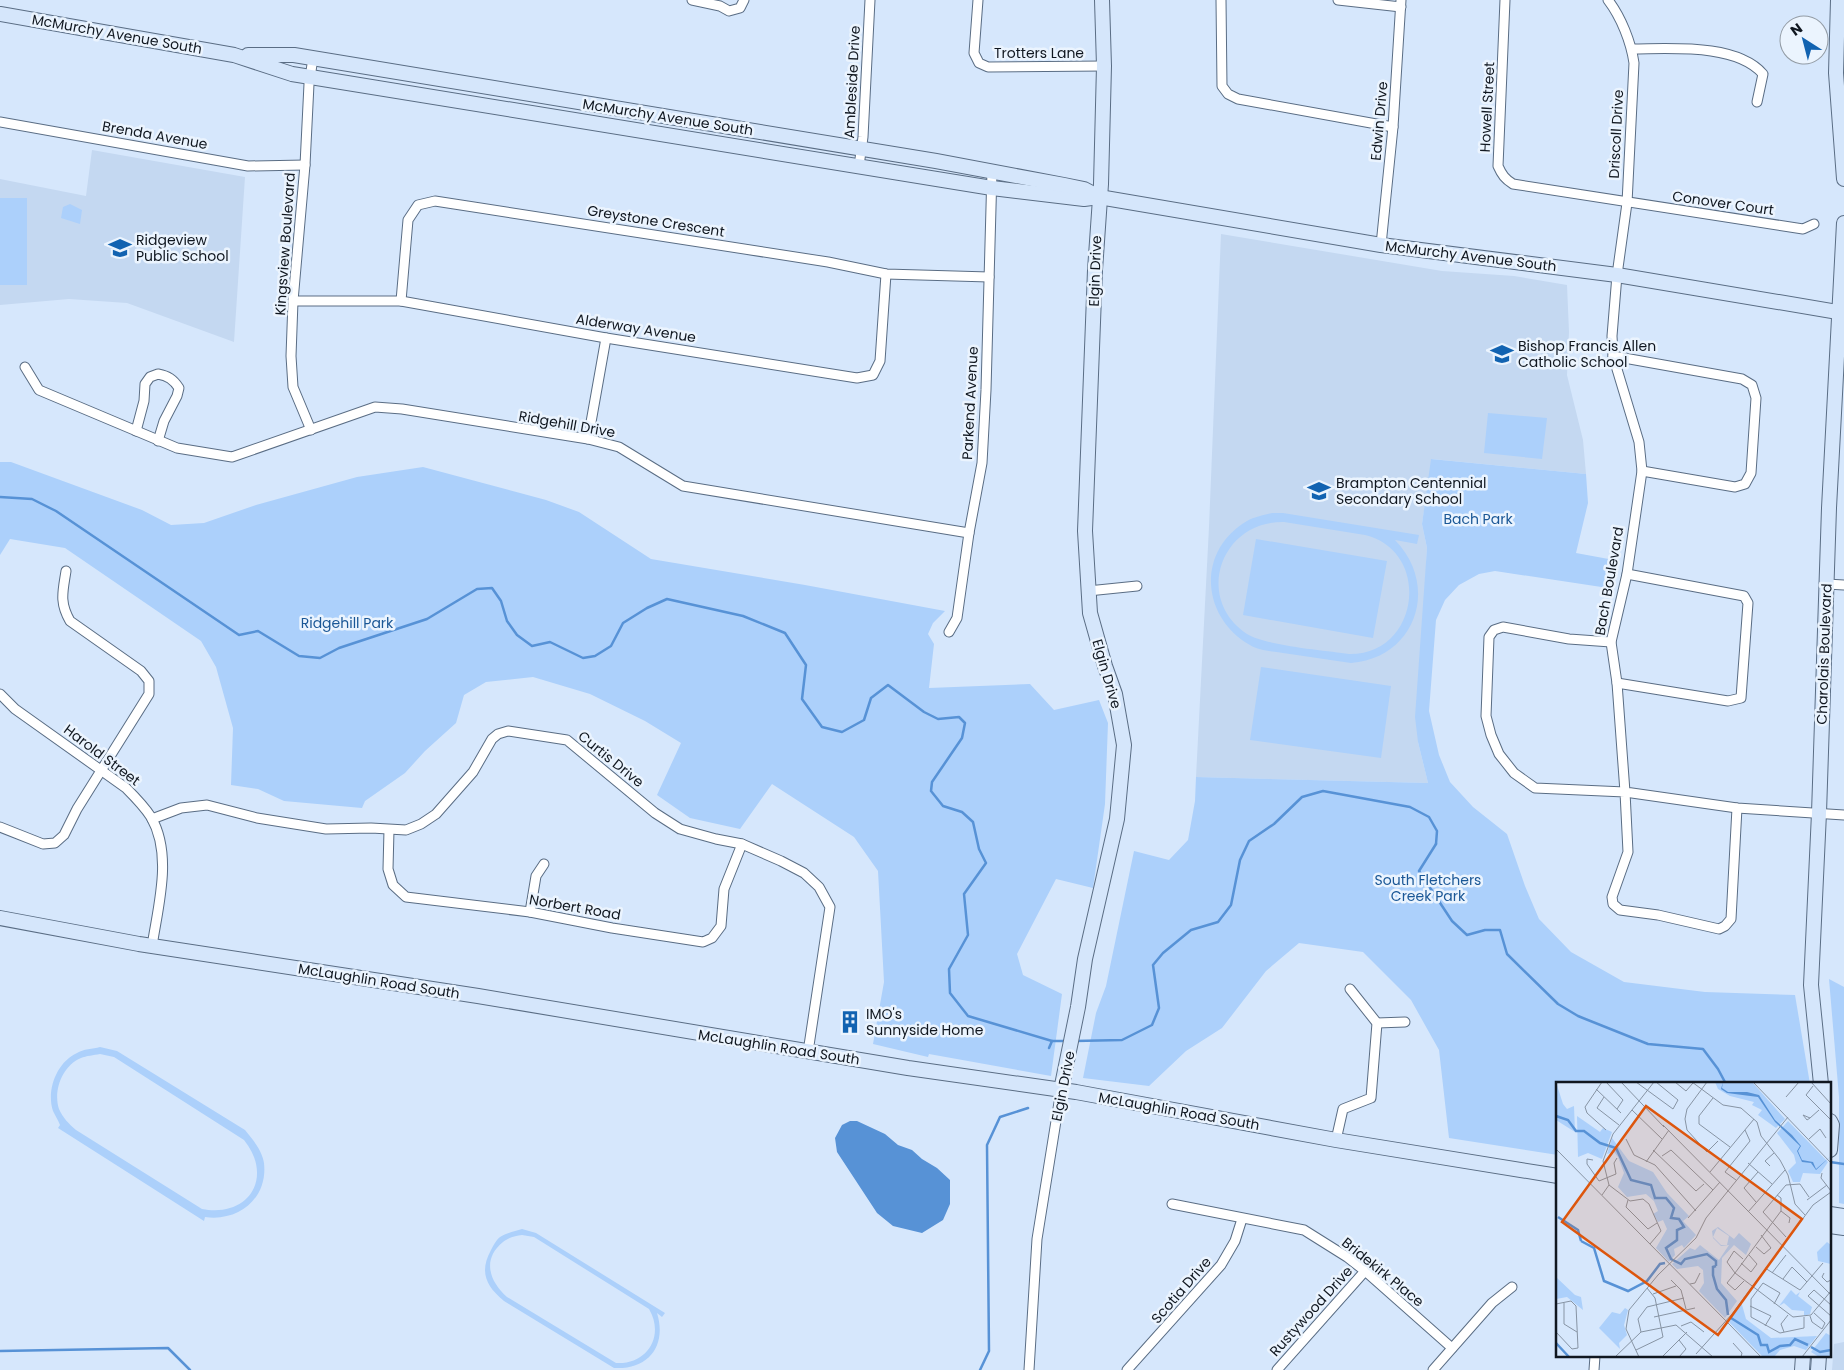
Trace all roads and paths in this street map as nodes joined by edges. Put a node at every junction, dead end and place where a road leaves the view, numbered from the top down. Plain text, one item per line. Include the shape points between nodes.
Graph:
1 (692, 0) edge
2 (744, 0) edge
3 (870, 0) edge
4 (978, 0) edge
5 (1102, 0) edge
6 (1221, 0) edge
7 (1338, 0) edge
8 (1505, 0) edge
9 (1608, 0) edge
10 (1838, 0) edge
11 (1401, 3) edge
12 (0, 14) edge
13 (1632, 49) junction
14 (234, 55) junction
15 (313, 58) junction
16 (1104, 66) junction
17 (310, 76) junction
18 (1757, 102) dead end
19 (0, 122) edge
20 (1393, 127) junction
21 (862, 150) junction
22 (305, 165) junction
23 (860, 166) junction
24 (992, 171) junction
25 (1844, 179) edge
26 (992, 188) junction
27 (1099, 197) junction
28 (1627, 203) junction
29 (1844, 223) edge
30 (1814, 224) dead end
31 (1382, 244) junction
32 (886, 274) junction
33 (1617, 275) junction
34 (989, 277) junction
35 (293, 301) junction
36 (401, 301) junction
37 (1841, 313) edge
38 (606, 338) junction
39 (1613, 356) junction
40 (25, 367) dead end
41 (311, 430) junction
42 (136, 431) junction
43 (588, 439) junction
44 (158, 441) junction
45 (1642, 471) junction
46 (969, 533) junction
47 (66, 570) dead end
48 (1627, 574) junction
49 (1827, 584) junction
50 (1844, 585) edge
51 (1137, 586) dead end
52 (1088, 591) junction
53 (949, 632) dead end
54 (1611, 642) junction
55 (1617, 683) junction
56 (0, 694) edge
57 (102, 770) junction
58 (1625, 792) junction
59 (1736, 808) junction
60 (1819, 813) junction
61 (1844, 814) edge
62 (152, 819) junction
63 (0, 827) edge
64 (389, 830) junction
65 (742, 844) junction
66 (544, 864) dead end
67 (530, 912) junction
68 (0, 918) edge
69 (152, 946) junction
70 (1350, 989) dead end
71 (1377, 1022) junction
72 (1405, 1022) dead end
73 (808, 1052) junction
74 (1821, 1082) edge
75 (1061, 1090) junction
76 (1336, 1140) junction
77 (1556, 1176) edge
78 (1172, 1204) dead end
79 (1242, 1219) junction
80 (1365, 1271) junction
81 (1512, 1287) dead end
82 (1452, 1348) junction
83 (1029, 1370) edge
84 (1128, 1370) edge
85 (1278, 1370) edge
86 (1433, 1370) edge

1 - 2 street via 729,11 740,8
3 - 21 street, Ambleside Drive
4 - 16 street, Trotters Lane via 974,53 979,63 988,67
5 - 16 street, Elgin Drive
6 - 20 street via 1222,86 1228,94 1238,99
7 - 11 street
8 - 28 street, Howell Street via 1498,166 1502,176 1513,184
9 - 13 street, Driscoll Drive
10 - 25 street via 1836,73
11 - 20 street, Edwin Drive
12 - 14 street, McMurchy Avenue South
13 - 18 street via 1708,50 1743,60 1756,66 1763,74
13 - 28 street, Driscoll Drive
14 - 15 street, McMurchy Avenue South
14 - 17 street, McMurchy Avenue South via 289,73
15 - 17 street, Kingsview Boulevard
15 - 21 street, McMurchy Avenue South
16 - 27 street, Elgin Drive
17 - 22 street, Kingsview Boulevard
17 - 23 street, McMurchy Avenue South
19 - 22 street, Brenda Avenue via 248,166
20 - 31 street, Edwin Drive
21 - 23 street, Ambleside Drive
21 - 24 street, McMurchy Avenue South
22 - 35 street, Kingsview Boulevard
23 - 26 street, McMurchy Avenue South
24 - 26 street, Parkend Avenue
24 - 27 street, McMurchy Avenue South via 1084,190
26 - 27 street, McMurchy Avenue South via 1084,199
26 - 34 street, Parkend Avenue
27 - 31 street, McMurchy Avenue South
27 - 52 street, Elgin Drive via 1085,531
28 - 30 street, Conover Court via 1803,229
28 - 33 street, Driscoll Drive
29 - 37 street, Charolais Boulevard
31 - 33 street, McMurchy Avenue South
32 - 34 street, Greystone Crescent
32 - 36 street, Greystone Crescent via 435,200 418,205 408,220
32 - 38 street, Alderway Avenue via 880,361 873,375 857,378
33 - 37 street, McMurchy Avenue South
33 - 39 street, Bach Boulevard
34 - 46 street, Parkend Avenue via 982,464
35 - 36 street, Alderway Avenue
35 - 41 street, Kingsview Boulevard via 293,387
36 - 38 street, Alderway Avenue
37 - 49 street, Charolais Boulevard
38 - 43 street
39 - 45 street, Bach Boulevard via 1639,442
39 - 45 street via 1742,379 1752,385 1756,398 1751,473 1745,484 1735,487
40 - 42 street, Ridgehill Drive via 39,390
41 - 43 street, Ridgehill Drive via 375,406
41 - 44 street, Ridgehill Drive via 232,457 177,448
42 - 44 street, Ridgehill Drive
42 - 44 street via 145,384 158,374 168,376 179,388
43 - 46 street, Ridgehill Drive via 620,448 683,486
45 - 48 street, Bach Boulevard
46 - 53 street, Parkend Avenue via 957,618
47 - 57 street via 62,599 70,622 141,670 149,681 149,694
48 - 54 street, Bach Boulevard
48 - 55 street via 1744,596 1748,603 1741,698 1728,701
49 - 50 street
49 - 60 street, Charolais Boulevard
51 - 52 street
52 - 75 street, Elgin Drive via 1090,613 1115,694 1124,745 1117,820 1084,959
54 - 55 street, Bach Boulevard
54 - 58 street via 1569,639 1503,627 1494,630 1489,636 1486,716 1499,754 1514,773 1535,788
55 - 58 street, Bach Boulevard
56 - 57 street, Harold Street
57 - 62 street, Harold Street via 126,788
57 - 63 street via 64,835 55,843 43,844
58 - 59 street
58 - 59 street, Bach Boulevard via 1628,852 1612,897 1613,904 1620,910 1719,929 1730,919
59 - 60 street
60 - 61 street
60 - 74 street, Charolais Boulevard via 1811,985
62 - 64 street, Curtis Drive via 181,808 207,805 257,818 326,829
62 - 69 street, Harold Street via 161,846 162,873
64 - 65 street, Curtis Drive via 406,830 436,814 473,772 492,739 508,731 568,740 655,813 680,829
64 - 67 street, Norbert Road via 388,869 393,885 406,897
65 - 67 street, Norbert Road via 724,889 721,926 712,938 703,942
65 - 73 street, Curtis Drive via 804,873 819,887 830,907
66 - 67 street via 536,876
68 - 69 street, McLaughlin Road South
69 - 73 street, McLaughlin Road South
70 - 71 street
71 - 72 street
71 - 76 street via 1371,1098 1343,1109
73 - 75 street, McLaughlin Road South
75 - 76 street, McLaughlin Road South
75 - 83 street, Elgin Drive via 1037,1238
76 - 77 street, McLaughlin Road South
78 - 79 street, Bridekirk Place
79 - 80 street, Bridekirk Place via 1304,1230
79 - 84 street, Scotia Drive via 1235,1241 1221,1265
80 - 82 street, Bridekirk Place
80 - 85 street, Rustywood Drive
81 - 82 street via 1492,1302
82 - 86 street

